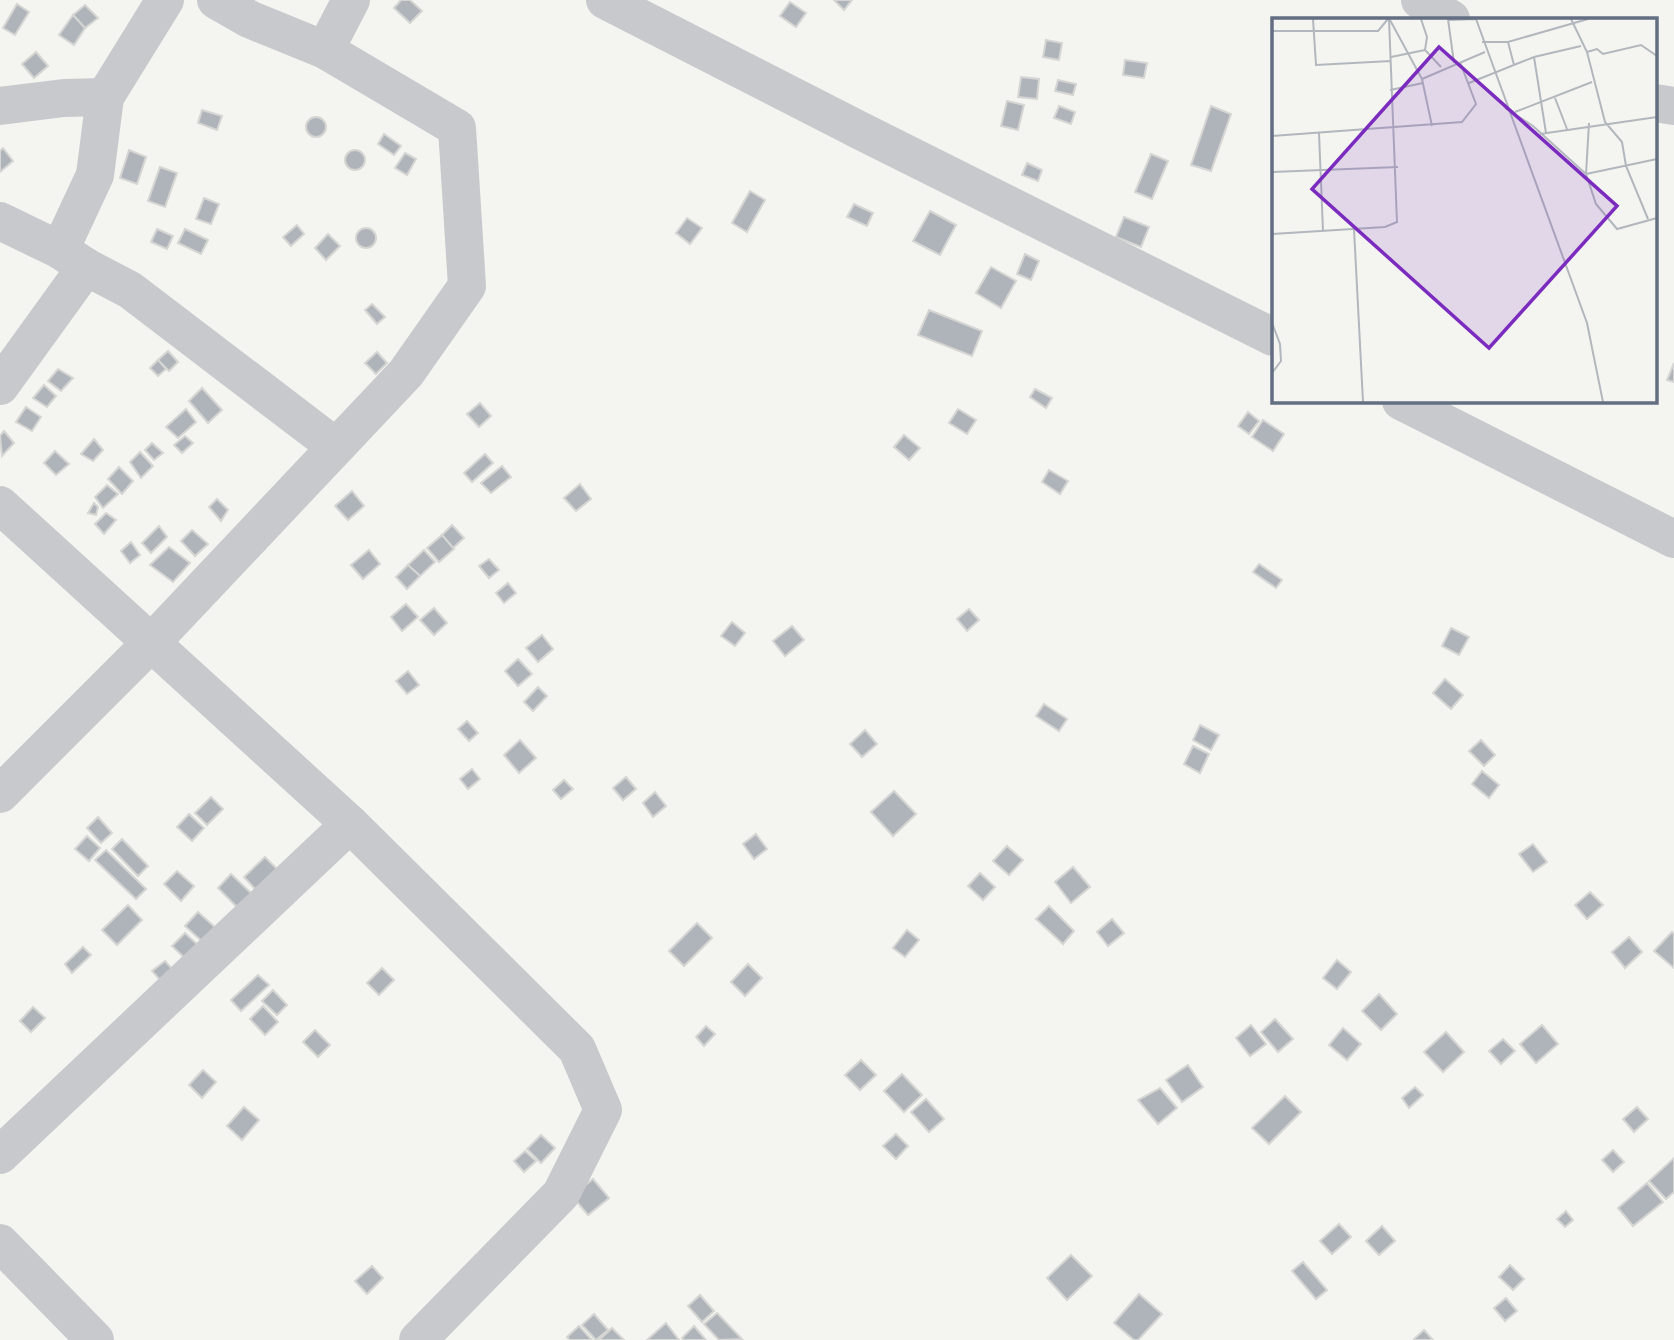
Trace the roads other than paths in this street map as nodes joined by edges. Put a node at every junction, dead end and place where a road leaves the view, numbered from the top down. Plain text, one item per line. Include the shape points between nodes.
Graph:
1 (216, 0) edge
2 (351, 0) edge
3 (1420, 0) edge
4 (628, 5) edge
5 (151, 6) edge
6 (1449, 18) edge
7 (325, 50) junction
8 (105, 97) junction
9 (1656, 103) edge
10 (0, 106) edge
11 (1674, 106) edge
12 (0, 221) edge
13 (73, 259) junction
14 (1272, 336) edge
15 (0, 386) edge
16 (1403, 402) edge
17 (336, 447) junction
18 (0, 505) edge
19 (1674, 539) edge
20 (152, 642) junction
21 (0, 794) edge
22 (350, 824) junction
23 (0, 1155) edge
24 (0, 1243) edge
25 (95, 1340) edge
26 (418, 1340) edge

1 - 7 street via 249,19
2 - 7 street
3 - 6 street
4 - 14 street
5 - 8 street
7 - 17 street via 457,128 467,286 406,373
8 - 10 street
8 - 13 street via 94,175
9 - 11 street
12 - 13 street
13 - 15 street
13 - 17 street via 130,290
16 - 19 street
17 - 20 street
18 - 20 street
20 - 21 street
20 - 22 street
22 - 23 street
22 - 26 street via 577,1049 603,1110 561,1194
24 - 25 street

